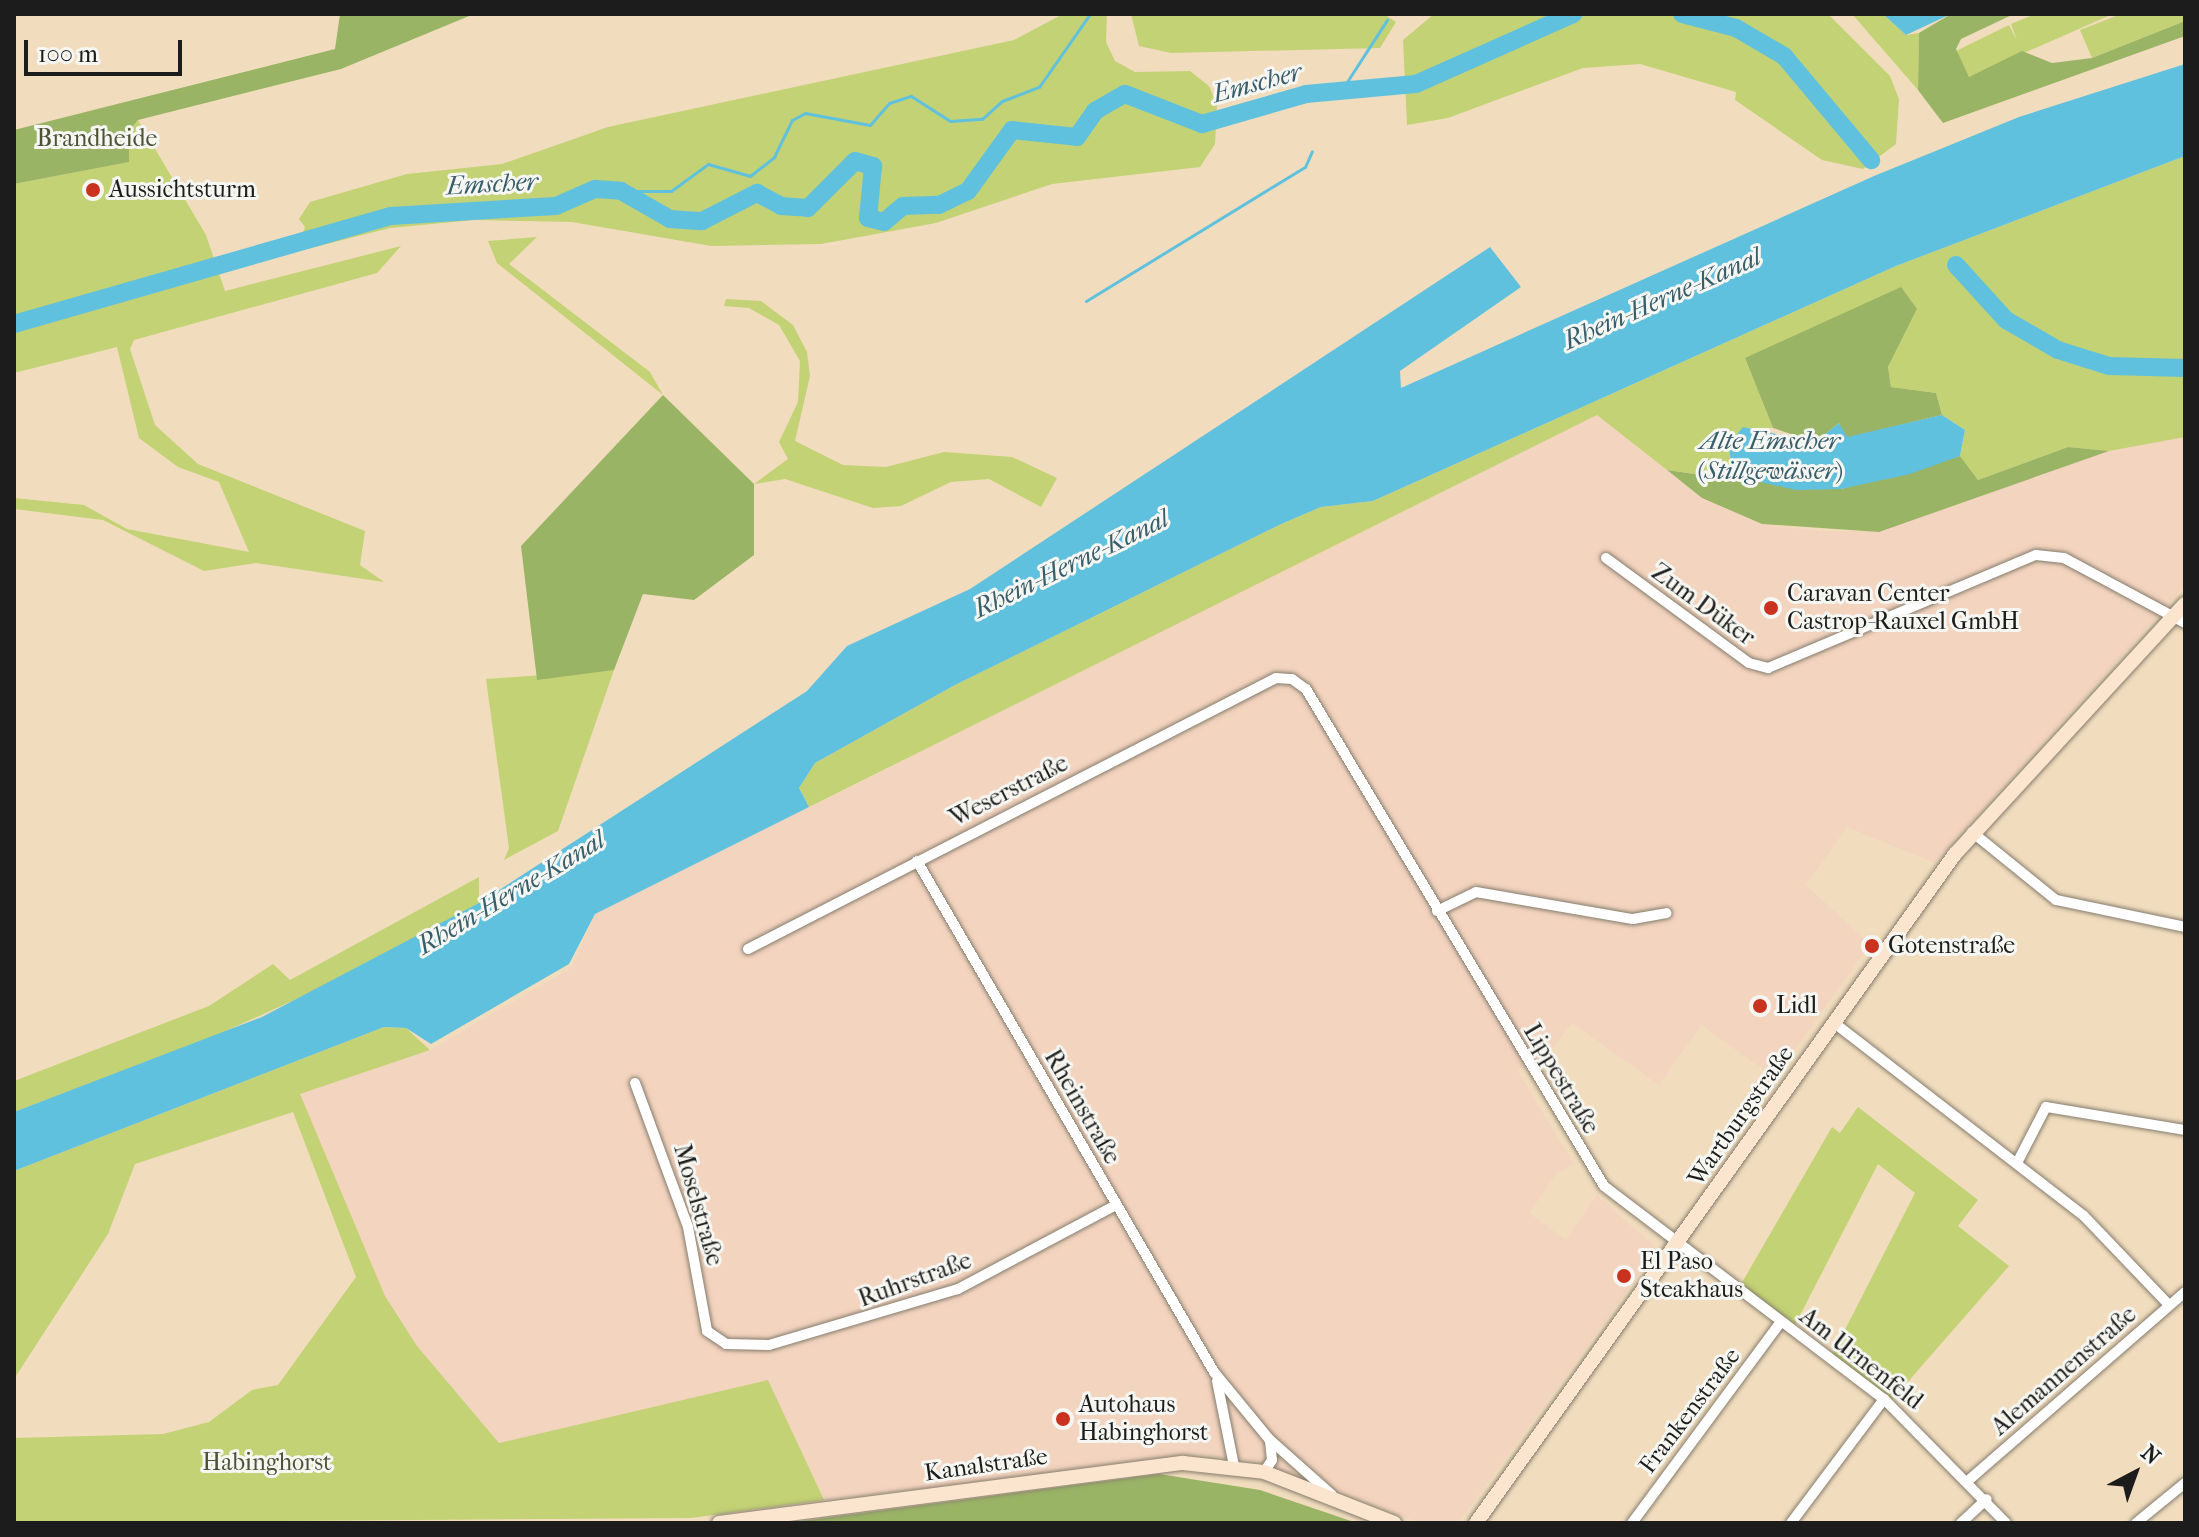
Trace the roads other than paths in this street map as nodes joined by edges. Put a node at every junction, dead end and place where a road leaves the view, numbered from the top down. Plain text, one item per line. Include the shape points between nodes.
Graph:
1 (1606, 558) dead end
2 (2185, 604) edge
3 (2180, 620) edge
4 (1292, 679) joint
5 (1972, 832) junction
6 (917, 861) junction
7 (1437, 911) junction
8 (1666, 913) dead end
9 (2185, 927) edge
10 (748, 949) dead end
11 (1833, 1022) junction
12 (635, 1083) dead end
13 (2185, 1130) edge
14 (2017, 1163) junction
15 (1116, 1205) junction
16 (1677, 1244) junction
17 (2185, 1292) edge
18 (2169, 1305) junction
19 (1781, 1322) junction
20 (713, 1340) joint
21 (1214, 1372) junction
22 (1884, 1399) junction
23 (1269, 1439) junction
24 (1234, 1466) junction
25 (1264, 1472) junction
26 (1970, 1479) junction
27 (2185, 1483) edge
28 (1333, 1495) junction
29 (1987, 1499) junction
30 (719, 1523) edge
31 (1394, 1523) edge
32 (1476, 1523) edge
33 (1632, 1523) edge
34 (1791, 1523) edge
35 (1961, 1523) edge
36 (2006, 1523) edge
37 (2136, 1523) edge

1 - 3 street, Zum Düker via 1749,663 1768,668 2036,555 2064,558
2 - 3 main road, Wartburgstraße
3 - 5 main road, Wartburgstraße
4 - 6 street, Weserstraße via 1276,678
4 - 7 street, Lippestraße via 1306,689
5 - 9 street via 2056,900
5 - 11 main road, Wartburgstraße
6 - 10 street, Weserstraße
6 - 15 street, Rheinstraße
7 - 8 street via 1476,892 1633,919
7 - 16 street, Lippestraße via 1596,1176
11 - 14 street
11 - 16 main road, Wartburgstraße
12 - 20 street, Moselstraße via 688,1227
13 - 14 street via 2046,1107
14 - 18 street via 2115,1245
15 - 20 street, Ruhrstraße via 958,1289 849,1326 769,1345
15 - 21 street, Rheinstraße
16 - 19 street, Am Urnenfeld
16 - 32 main road, Wartburgstraße
17 - 18 street, Alemannenstraße
18 - 26 street, Alemannenstraße
19 - 22 street, Am Urnenfeld
19 - 33 street, Frankenstraße
21 - 23 street, Rheinstraße
21 - 24 street, Rheinstraße
22 - 26 street, Am Urnenfeld
22 - 34 street
23 - 25 street via 1272,1460
23 - 28 street, Rheinstraße
24 - 25 main road, Kanalstraße
24 - 30 main road, Kanalstraße via 1160,1464
25 - 28 main road, Kanalstraße
26 - 29 street, Am Urnenfeld
27 - 37 street
28 - 31 main road, Kanalstraße
29 - 35 street
29 - 36 street, Am Urnenfeld

